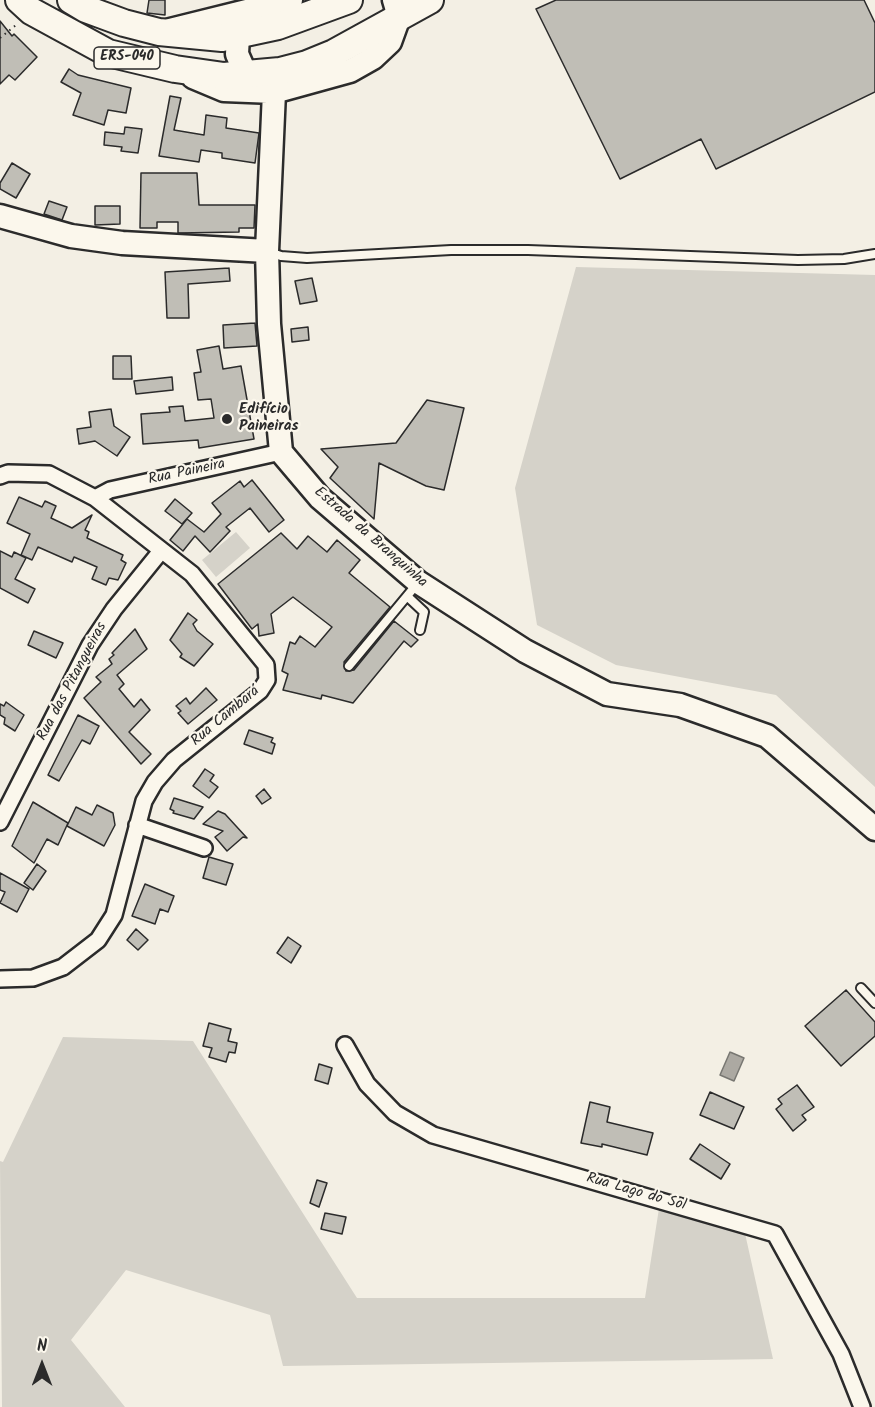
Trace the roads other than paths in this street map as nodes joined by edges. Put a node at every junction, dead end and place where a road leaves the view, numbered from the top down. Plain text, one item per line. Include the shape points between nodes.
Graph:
1 (19, 0) edge
2 (71, 0) edge
3 (291, 0) edge
4 (349, 0) edge
5 (430, 0) edge
6 (266, 7) junction
7 (396, 16) edge
8 (159, 32) junction
9 (238, 36) junction
10 (175, 69) junction
11 (248, 75) junction
12 (274, 92) junction
13 (0, 216) edge
14 (267, 251) junction
15 (875, 254) edge
16 (281, 452) junction
17 (0, 476) edge
18 (95, 498) junction
19 (161, 551) junction
20 (413, 589) junction
21 (420, 630) dead end
22 (349, 666) dead end
23 (0, 822) edge
24 (137, 825) junction
25 (875, 828) edge
26 (204, 848) dead end
27 (0, 979) edge
28 (861, 988) dead end
29 (875, 1003) edge
30 (345, 1045) dead end
31 (862, 1407) edge

1 - 10 main road, ERS-040 via 48,21 108,53
2 - 8 main road, ERS-040 via 124,23
3 - 6 main road
4 - 9 main road, ERS-040 via 294,21
5 - 7 main road, ERS-040
6 - 8 main road
6 - 9 main road via 245,22
7 - 11 main road, ERS-040 via 334,53 307,64
7 - 12 main road via 386,47 362,65
8 - 9 main road, ERS-040
9 - 11 main road via 237,54
10 - 11 main road, ERS-040
10 - 12 main road via 224,90
11 - 12 main road
12 - 14 main road
13 - 14 main road via 71,236 122,243
14 - 15 lane via 307,258 451,250 798,260
14 - 16 main road via 269,324
16 - 18 street, Rua Paineira via 110,490
16 - 20 main road, Estrada da Branquinha via 320,498
17 - 18 street, Rua Cambará via 49,474
18 - 19 street, Rua Cambará
19 - 23 street, Rua das Pitangueiras via 90,645
19 - 24 street, Rua Cambará via 192,574 266,665 267,680 260,691 174,760 144,801
20 - 21 lane via 424,612
20 - 22 lane
20 - 25 main road, Estrada da Branquinha via 607,694 680,705 767,736
24 - 26 street
24 - 27 street, Rua Cambará via 114,915 98,940 63,967 33,978
28 - 29 lane
30 - 31 street, Rua Lago do Sol via 374,1091 395,1113 433,1135 774,1234 841,1354

